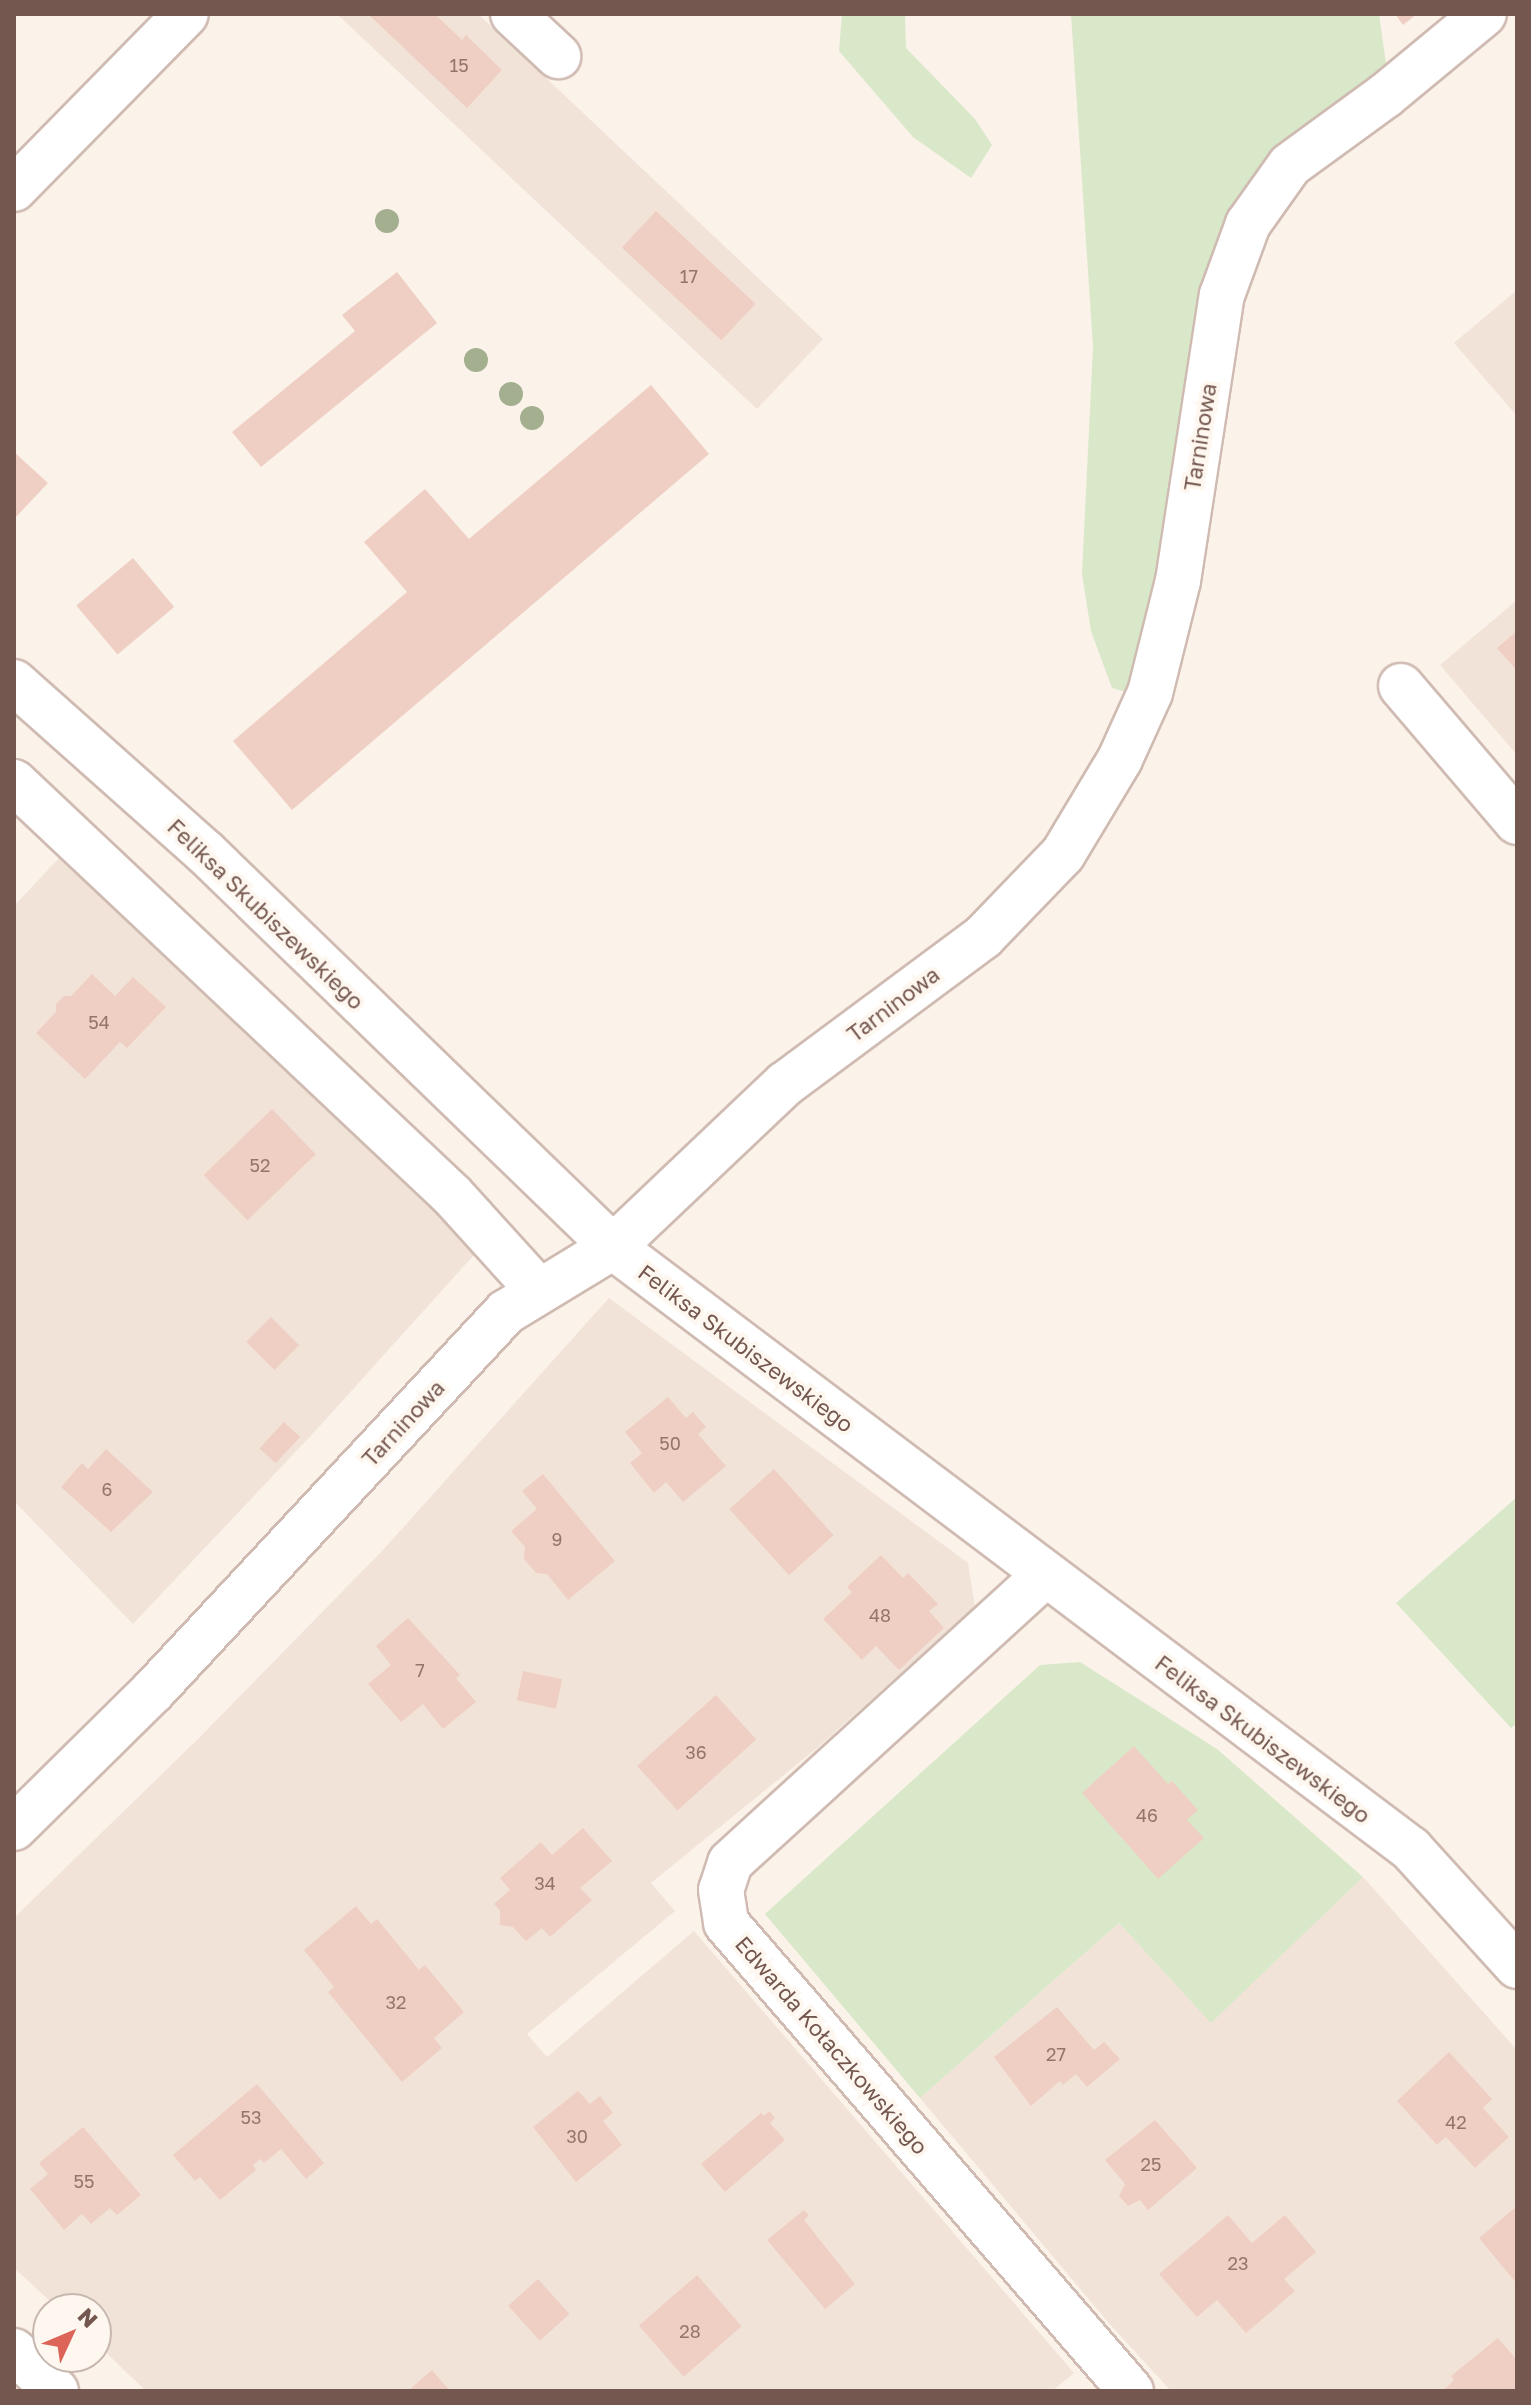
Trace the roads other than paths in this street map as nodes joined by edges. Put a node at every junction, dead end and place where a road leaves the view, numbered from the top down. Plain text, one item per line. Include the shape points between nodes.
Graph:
1 (186, 14) edge
2 (513, 14) edge
3 (1484, 14) edge
4 (558, 56) dead end
5 (14, 189) edge
6 (14, 682) edge
7 (1401, 686) dead end
8 (14, 782) edge
9 (1517, 822) edge
10 (613, 1247) junction
11 (539, 1291) junction
12 (1044, 1576) junction
13 (14, 1828) edge
14 (1517, 1966) edge
15 (14, 2351) edge
16 (56, 2391) edge
17 (1131, 2391) edge

1 - 5 street
2 - 4 street
3 - 10 street, Tarninowa via 1290,165 1248,224 1222,295 1178,581 1150,693 1120,759 1063,854 983,937 785,1084
6 - 10 street, Feliksa Skubiszewskiego via 205,852
7 - 9 street
8 - 11 street via 452,1195
10 - 11 street, Tarninowa
10 - 12 street, Feliksa Skubiszewskiego
11 - 13 street, Tarninowa via 506,1312 153,1691
12 - 14 street, Feliksa Skubiszewskiego via 1411,1849
12 - 17 street, Edwarda Kołaczkowskiego via 730,1863 721,1890 726,1923
15 - 16 street

